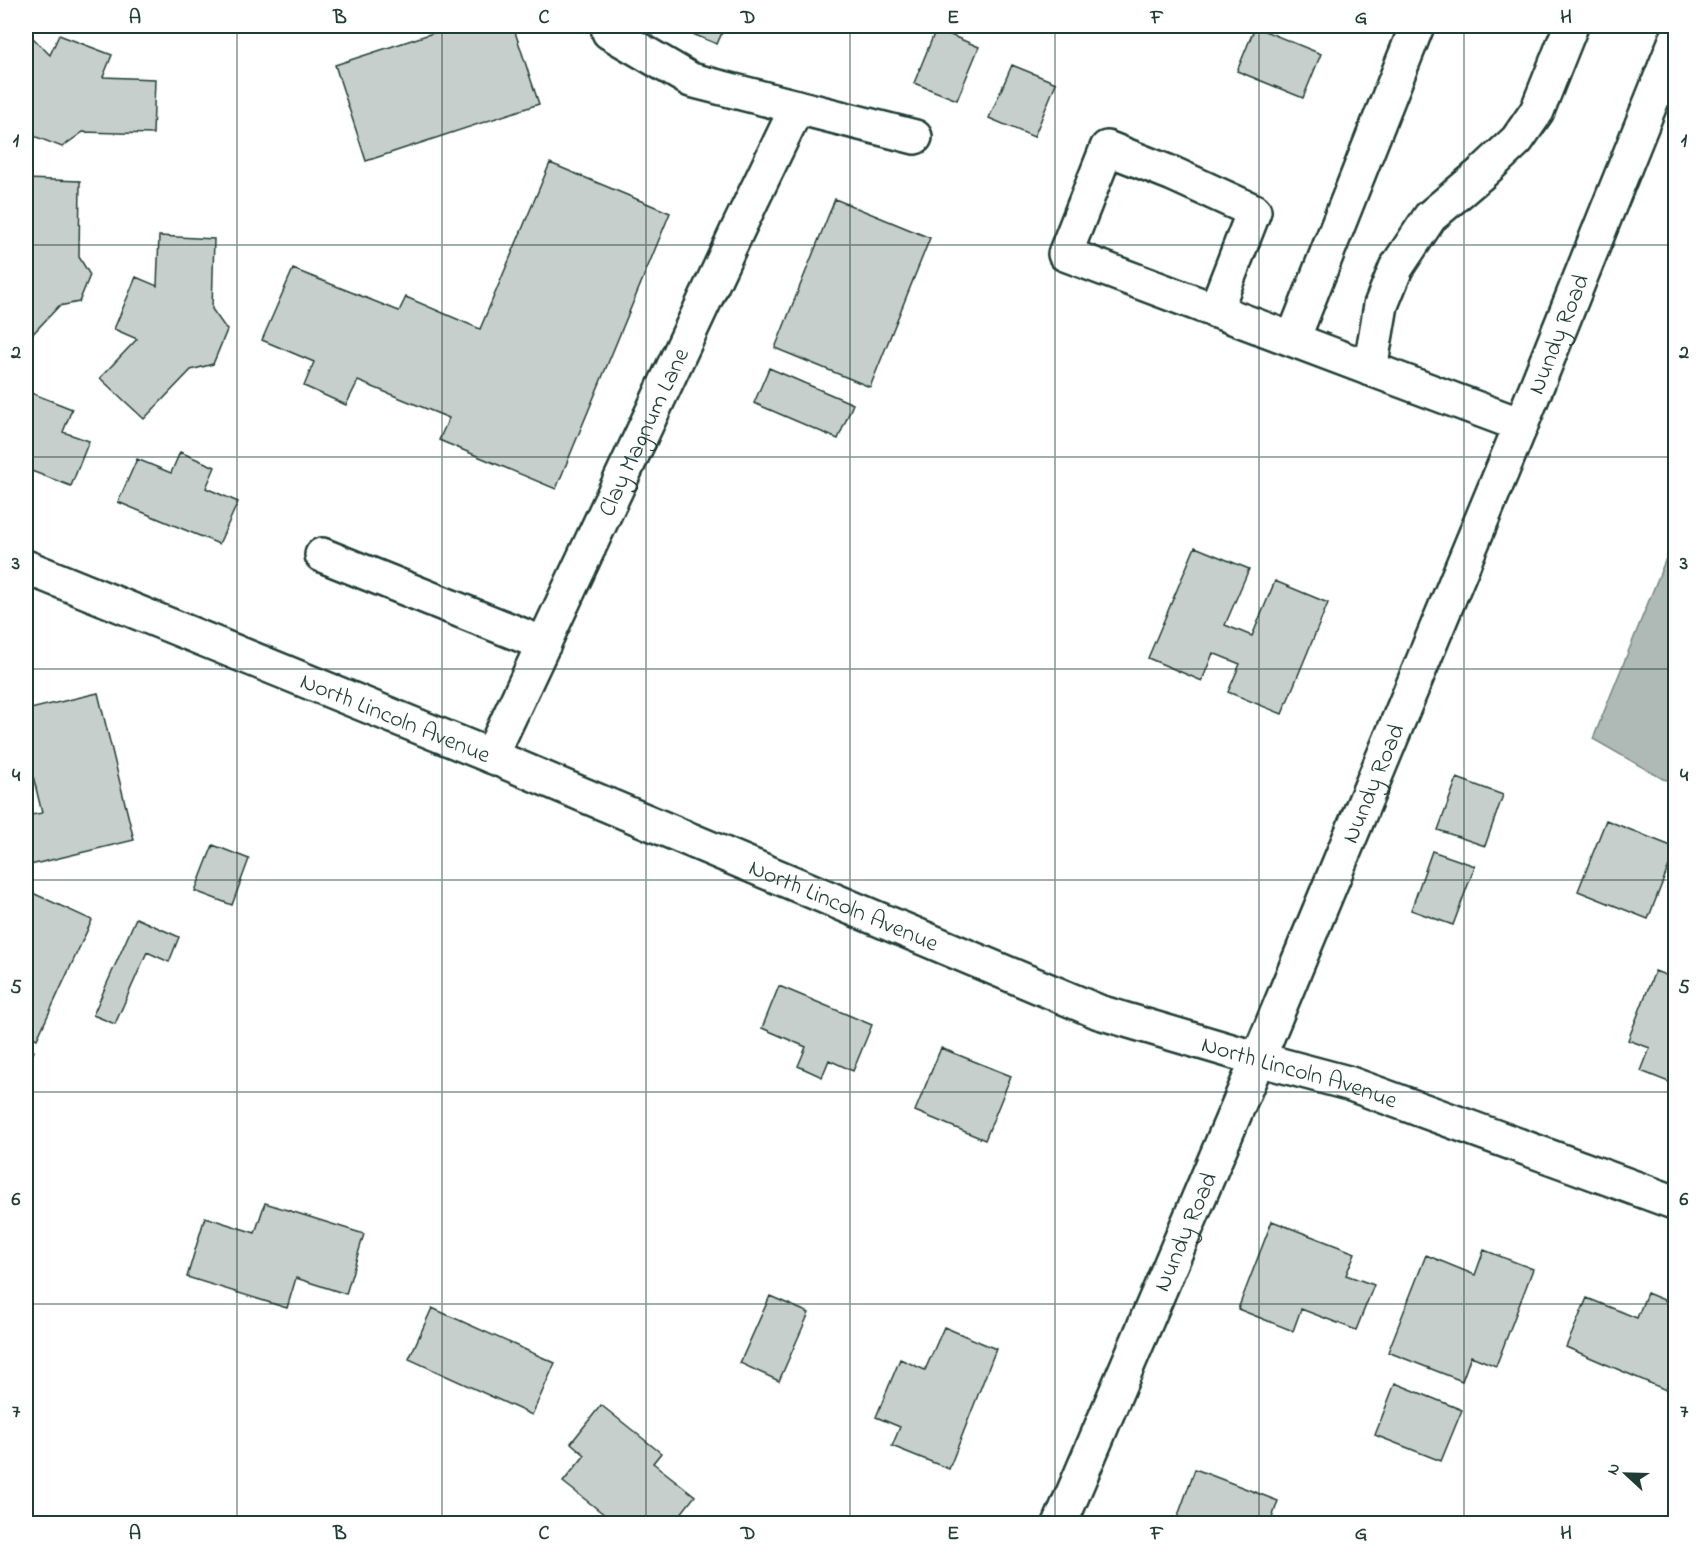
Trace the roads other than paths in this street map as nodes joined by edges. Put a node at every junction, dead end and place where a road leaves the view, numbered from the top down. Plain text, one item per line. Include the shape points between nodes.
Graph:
1 (608, 26) edge
2 (1417, 26) edge
3 (1571, 26) edge
4 (1676, 40) edge
5 (797, 107) junction
6 (915, 137) dead end
7 (1215, 312) junction
8 (1293, 339) junction
9 (1370, 369) junction
10 (1521, 426) junction
11 (322, 555) dead end
12 (26, 567) edge
13 (544, 644) junction
14 (491, 756) junction
15 (1258, 1059) junction
16 (1676, 1203) edge
17 (1059, 1524) edge

1 - 5 street via 609,32 691,80
2 - 8 street
3 - 9 street via 1537,111 1517,140 1430,217 1396,268 1381,305
4 - 10 street, Nundy Road
5 - 6 street
5 - 13 street, Clay Magnum Lane
7 - 7 street via 1065,254 1107,147 1254,211
7 - 8 street
8 - 9 street
9 - 10 street
10 - 15 street, Nundy Road
11 - 13 street
12 - 14 street, North Lincoln Avenue
13 - 14 street, Clay Magnum Lane
14 - 15 street, North Lincoln Avenue via 1099,1012
15 - 16 street, North Lincoln Avenue via 1348,1083
15 - 17 street, Nundy Road

